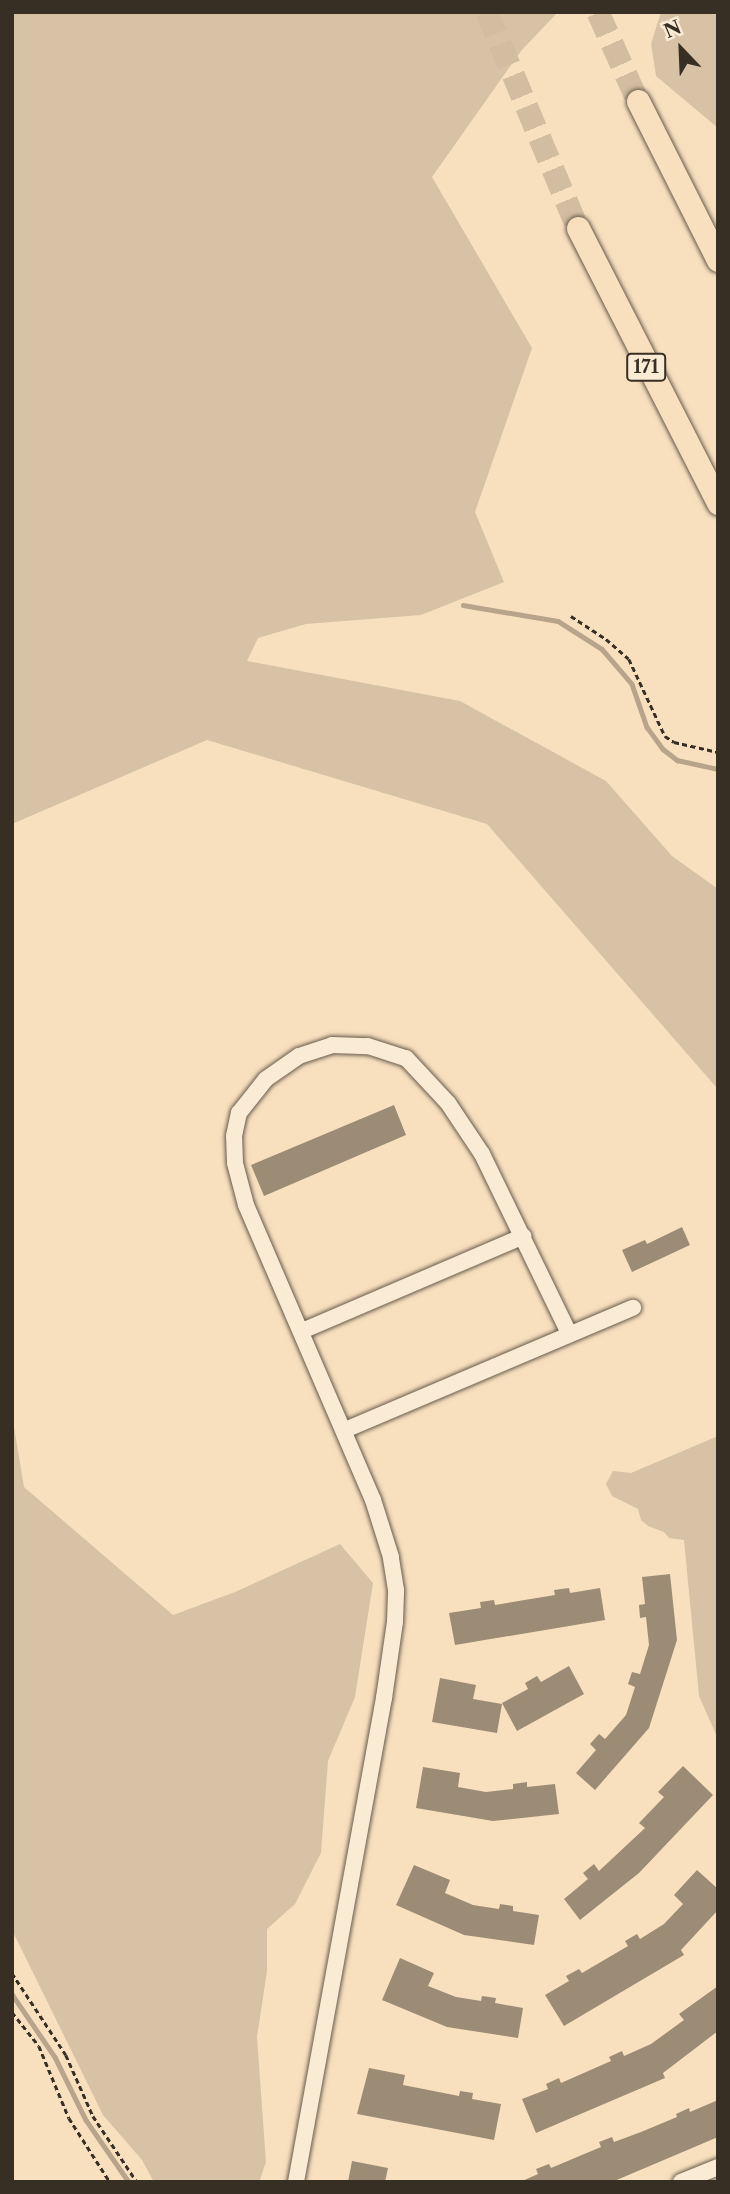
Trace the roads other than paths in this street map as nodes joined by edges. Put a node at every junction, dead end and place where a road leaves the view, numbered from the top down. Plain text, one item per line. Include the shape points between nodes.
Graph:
1 (638, 101) tunnel mouth
2 (578, 228) tunnel mouth
3 (718, 260) edge
4 (718, 503) edge
5 (524, 1236) junction
6 (633, 1308) dead end
7 (302, 1331) junction
8 (569, 1333) junction
9 (345, 1430) junction
10 (718, 2166) edge
11 (296, 2182) edge
12 (681, 2182) edge

1 - 3 highway
2 - 4 highway, 171
5 - 7 street
5 - 7 street via 482,1154 448,1103 406,1058 368,1046 331,1045 299,1056 266,1079 239,1113 234,1136 235,1163 246,1205
5 - 8 street
6 - 8 street
7 - 9 street
8 - 9 street
9 - 11 street via 391,1557 395,1622
10 - 12 street

